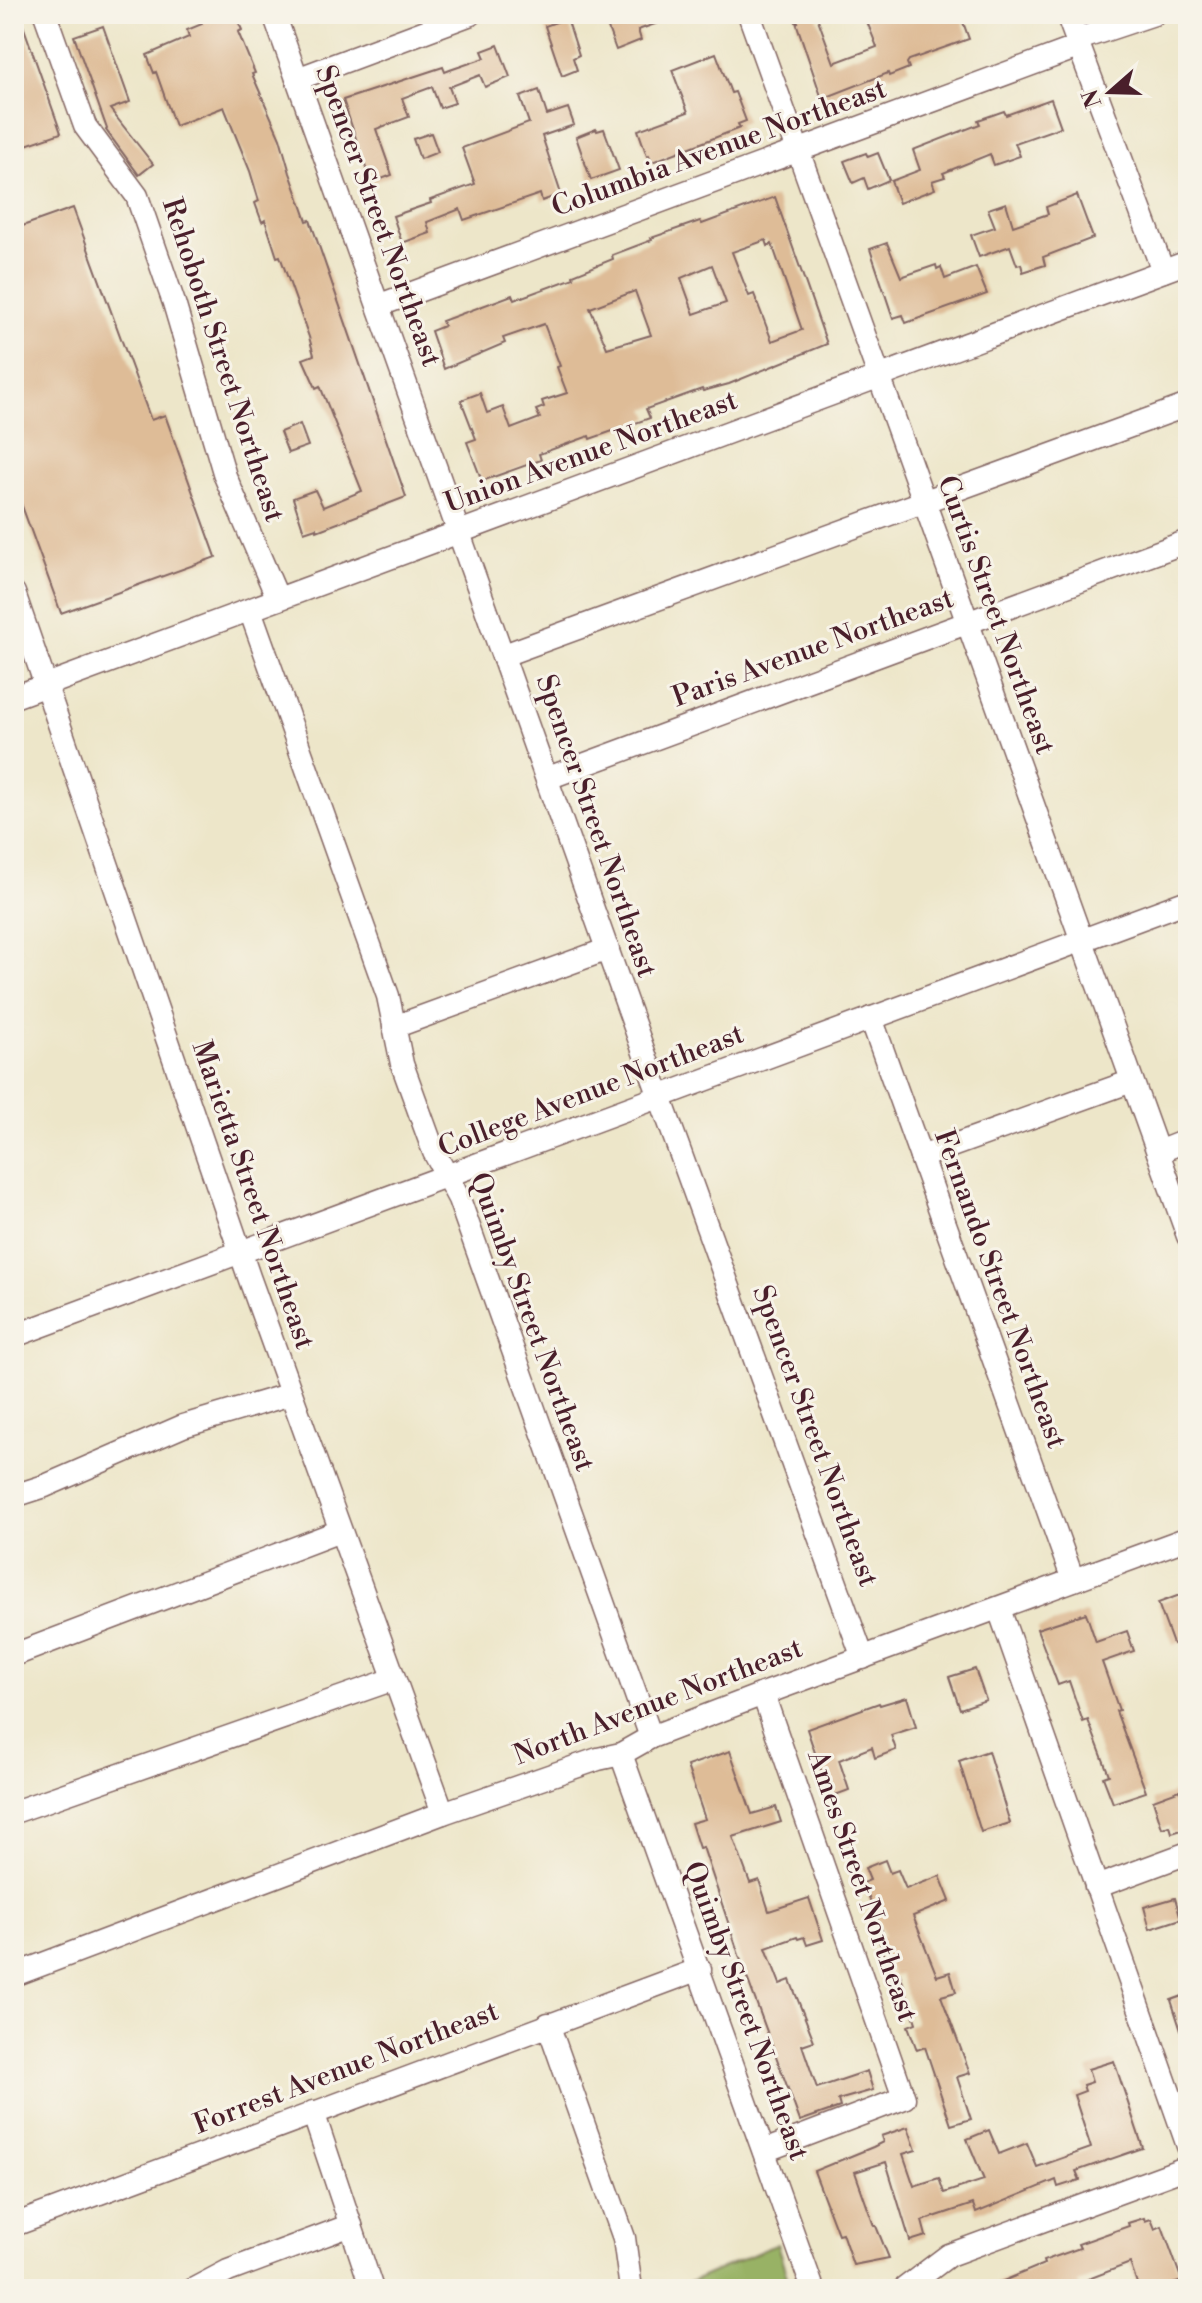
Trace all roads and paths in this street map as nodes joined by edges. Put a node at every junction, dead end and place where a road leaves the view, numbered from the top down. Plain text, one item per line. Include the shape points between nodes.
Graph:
1 (45, 14) edge
2 (274, 14) edge
3 (471, 14) edge
4 (749, 14) edge
5 (1067, 14) edge
6 (1154, 14) edge
7 (1077, 44) junction
8 (297, 79) junction
9 (798, 150) junction
10 (1188, 262) edge
11 (1163, 271) junction
12 (380, 305) junction
13 (879, 376) junction
14 (1188, 405) edge
15 (924, 503) junction
16 (460, 533) junction
17 (1188, 541) edge
18 (14, 593) edge
19 (278, 599) junction
20 (250, 610) junction
21 (967, 623) junction
22 (504, 655) junction
23 (46, 686) junction
24 (14, 697) edge
25 (548, 778) junction
26 (1188, 901) edge
27 (1080, 940) junction
28 (608, 949) junction
29 (871, 1018) junction
30 (394, 1027) junction
31 (1132, 1081) junction
32 (660, 1097) junction
33 (1188, 1140) edge
34 (1158, 1152) junction
35 (921, 1157) junction
36 (447, 1177) junction
37 (1188, 1236) edge
38 (240, 1253) junction
39 (14, 1336) edge
40 (291, 1394) junction
41 (14, 1496) edge
42 (340, 1531) junction
43 (1188, 1538) edge
44 (1073, 1580) junction
45 (999, 1609) junction
46 (14, 1655) edge
47 (863, 1658) junction
48 (394, 1679) junction
49 (763, 1694) junction
50 (651, 1737) junction
51 (621, 1754) junction
52 (14, 1812) edge
53 (443, 1813) junction
54 (1188, 1853) edge
55 (1096, 1887) junction
56 (700, 1969) junction
57 (14, 1975) edge
58 (548, 2024) junction
59 (313, 2112) junction
60 (1188, 2146) edge
61 (764, 2151) junction
62 (1188, 2167) edge
63 (14, 2225) edge
64 (351, 2225) junction
65 (194, 2289) edge
66 (372, 2289) edge
67 (631, 2289) edge
68 (813, 2289) edge
69 (904, 2289) edge

1 - 19 street, Rehoboth Street Northeast via 85,126 137,196 225,476
2 - 8 street, Spencer Street Northeast
3 - 8 street
4 - 9 street, Curtis Street Northeast
5 - 7 street
6 - 7 street, Columbia Avenue Northeast
7 - 9 street, Columbia Avenue Northeast
7 - 11 street
8 - 12 street, Spencer Street Northeast
9 - 12 street, Columbia Avenue Northeast
9 - 13 street, Curtis Street Northeast
10 - 11 street, Union Avenue Northeast
11 - 13 street, Union Avenue Northeast
12 - 16 street, Spencer Street Northeast
13 - 15 street, Curtis Street Northeast
13 - 16 street, Union Avenue Northeast
14 - 15 street
15 - 21 street, Curtis Street Northeast
15 - 22 street
16 - 19 street, Union Avenue Northeast
16 - 22 street, Spencer Street Northeast
17 - 21 street, Paris Avenue Northeast
18 - 23 street, Marietta Street Northeast
19 - 20 street, Union Avenue Northeast
20 - 23 street, Union Avenue Northeast
20 - 30 street, Quimby Street Northeast via 388,996
21 - 25 street, Paris Avenue Northeast
21 - 27 street, Curtis Street Northeast
22 - 25 street, Spencer Street Northeast
23 - 24 street, Union Avenue Northeast
23 - 38 street, Marietta Street Northeast
25 - 28 street, Spencer Street Northeast
26 - 27 street, College Avenue Northeast
27 - 29 street, College Avenue Northeast
27 - 31 street, Curtis Street Northeast
28 - 30 street
28 - 32 street, Spencer Street Northeast
29 - 32 street, College Avenue Northeast
29 - 35 street, Fernando Street Northeast
30 - 36 street, Quimby Street Northeast via 402,1064
31 - 34 street, Curtis Street Northeast
31 - 35 street
32 - 36 street, College Avenue Northeast
32 - 47 street, Spencer Street Northeast
33 - 34 street
34 - 37 street, Curtis Street Northeast
35 - 44 street, Fernando Street Northeast
36 - 38 street, College Avenue Northeast
36 - 50 street, Quimby Street Northeast
38 - 39 street, College Avenue Northeast
38 - 40 street, Marietta Street Northeast
40 - 41 street via 183,1426
40 - 42 street, Marietta Street Northeast
42 - 46 street
42 - 48 street, Marietta Street Northeast
43 - 44 street, North Avenue Northeast
44 - 45 street, North Avenue Northeast
45 - 47 street, North Avenue Northeast
45 - 55 street
47 - 49 street, North Avenue Northeast
48 - 52 street
48 - 53 street, Marietta Street Northeast
49 - 50 street, North Avenue Northeast
49 - 61 street, Ames Street Northeast via 904,2098
50 - 51 street, North Avenue Northeast
51 - 53 street, North Avenue Northeast
51 - 56 street, Quimby Street Northeast
53 - 57 street, North Avenue Northeast
54 - 55 street
55 - 60 street
56 - 58 street, Forrest Avenue Northeast
56 - 61 street, Quimby Street Northeast
58 - 59 street, Forrest Avenue Northeast
58 - 67 street via 624,2238
59 - 63 street, Forrest Avenue Northeast
59 - 64 street
61 - 68 street, Quimby Street Northeast
62 - 69 street via 949,2255
64 - 65 street
64 - 66 street

